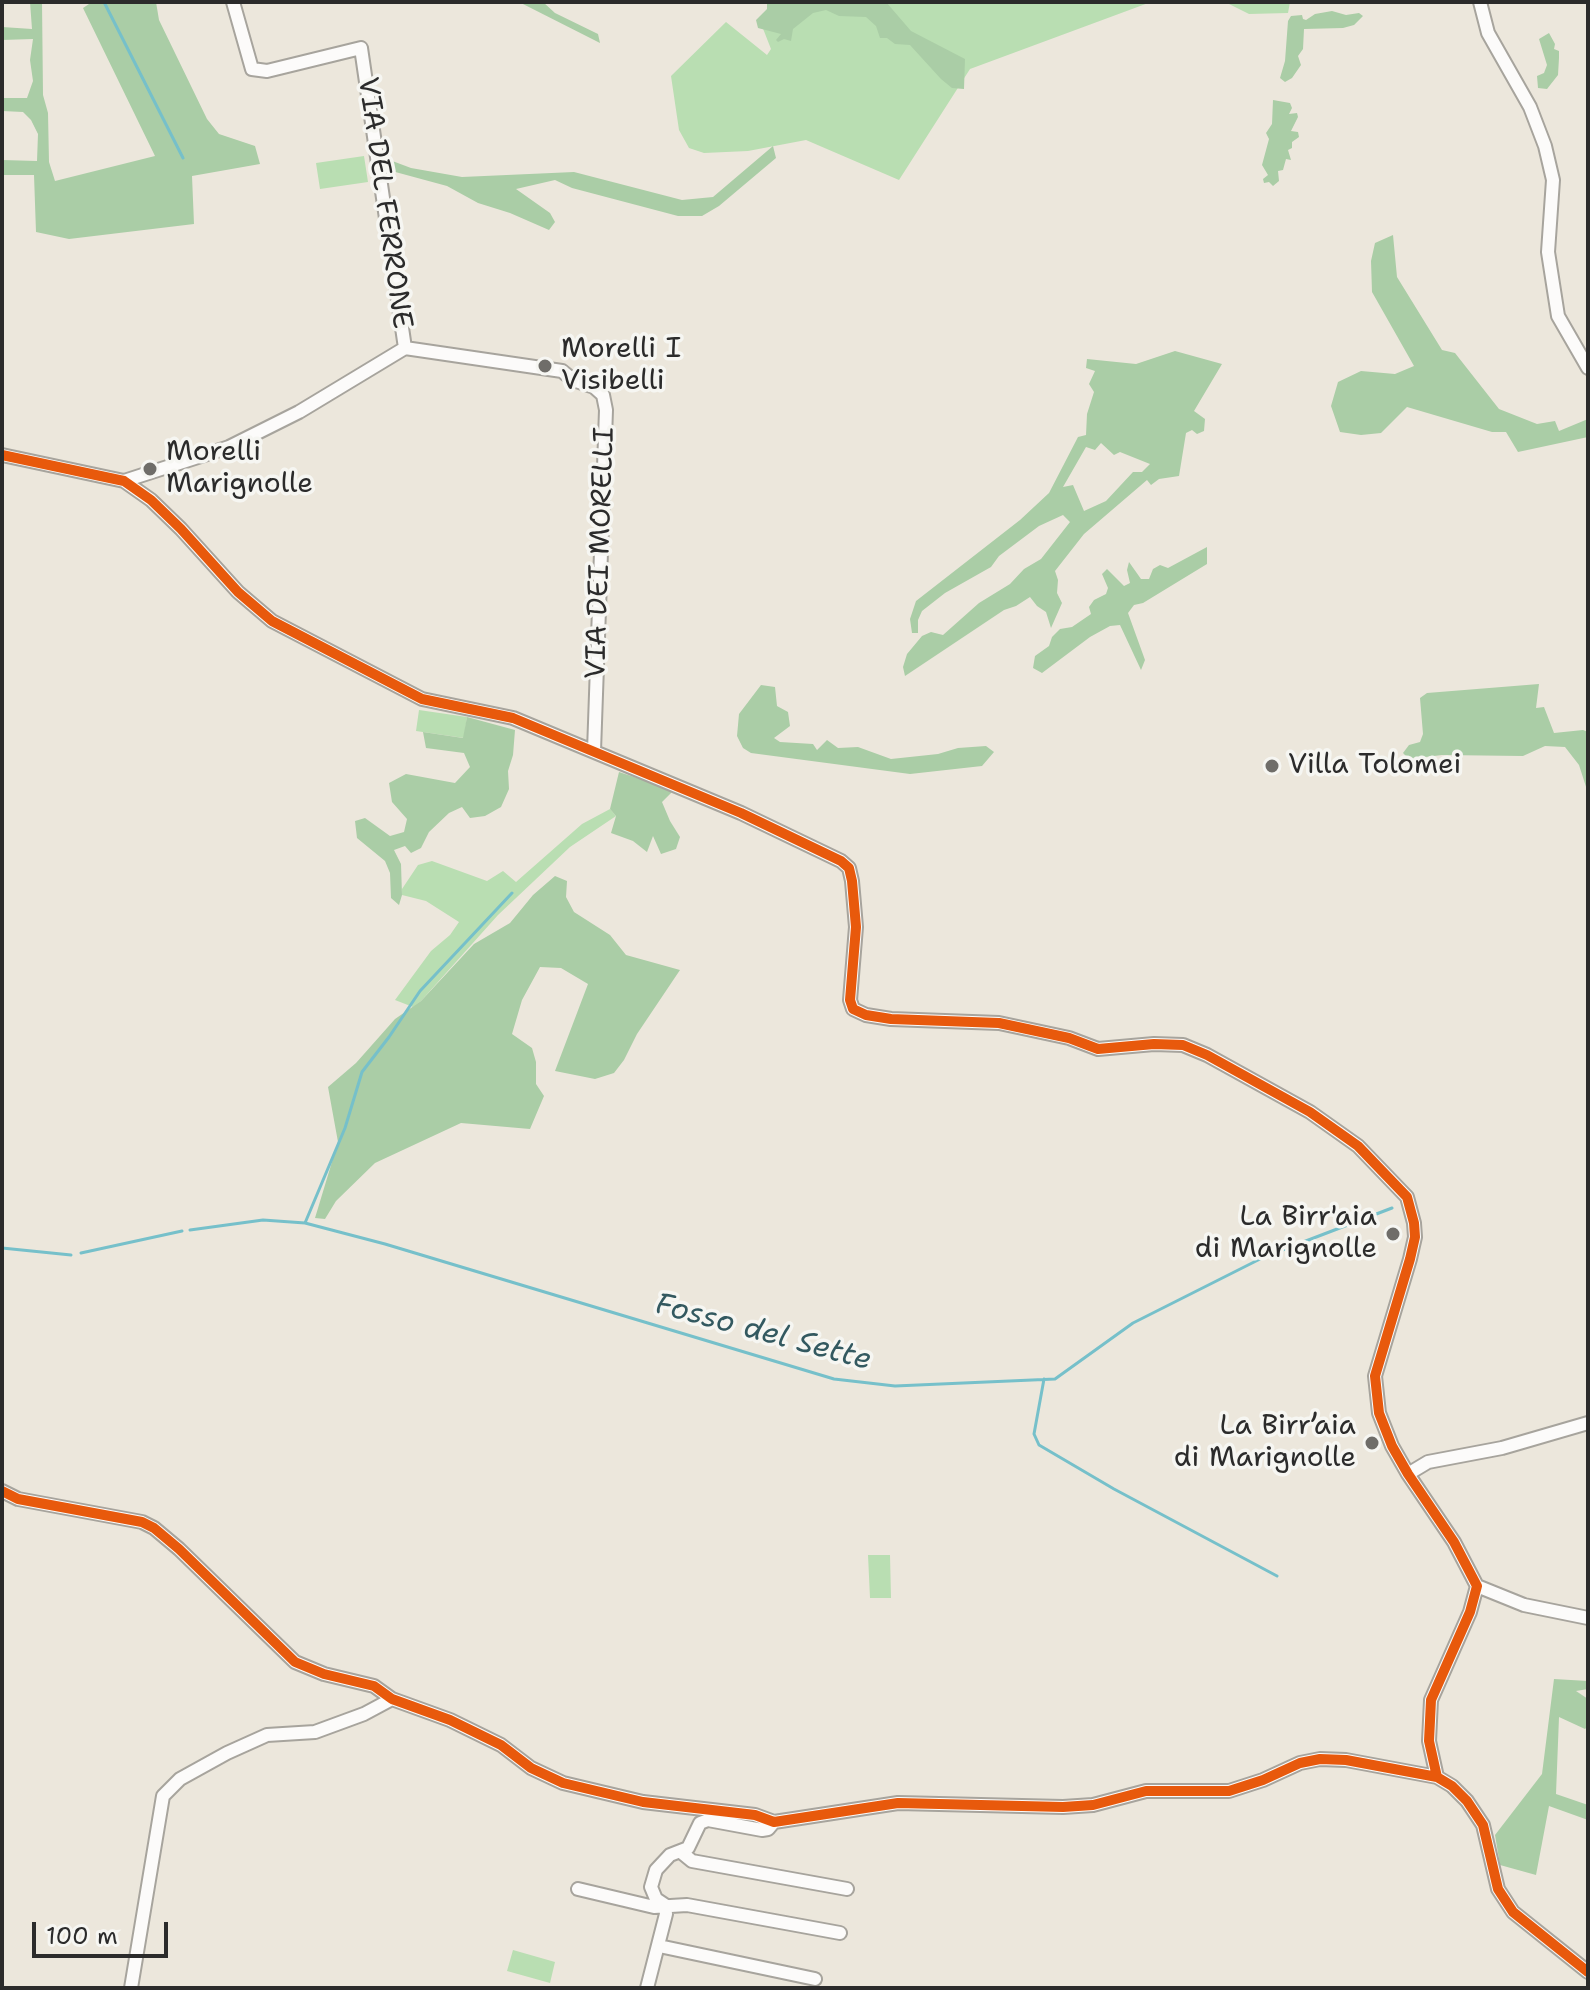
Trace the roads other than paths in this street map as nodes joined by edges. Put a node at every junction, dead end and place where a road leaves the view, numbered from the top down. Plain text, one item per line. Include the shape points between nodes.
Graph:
1 (233, 2) edge
2 (1480, 2) edge
3 (405, 348) junction
4 (1588, 368) edge
5 (2, 455) edge
6 (124, 481) junction
7 (594, 751) junction
8 (1588, 1423) edge
9 (1408, 1474) junction
10 (2, 1491) edge
11 (1477, 1586) junction
12 (1588, 1618) edge
13 (392, 1699) junction
14 (1437, 1777) junction
15 (774, 1822) junction
16 (681, 1852) junction
17 (578, 1889) dead end
18 (847, 1889) dead end
19 (665, 1905) junction
20 (840, 1933) dead end
21 (659, 1946) junction
22 (1588, 1972) edge
23 (815, 1979) dead end
24 (131, 1988) edge
25 (647, 1988) edge

1 - 3 street, VIA DEL FERRONE via 252,69 267,71 362,50
2 - 4 street via 1488,33 1530,107 1545,146 1553,180 1548,252 1558,316
3 - 6 street via 229,447
3 - 7 street, VIA DEI MORELLI via 562,371 603,395
5 - 6 street
6 - 7 street via 161,510 272,621 422,699 513,718
7 - 9 street via 741,813 849,868 856,927 853,1009 891,1019 999,1023 1098,1049 1183,1045 1310,1112 1358,1146 1407,1197 1413,1213 1410,1259 1375,1376 1379,1413
8 - 9 street via 1428,1462
9 - 11 street
10 - 13 street via 154,1528 295,1662 374,1686
11 - 12 street via 1524,1605
11 - 14 street via 1431,1700 1429,1741
13 - 15 street via 501,1745 563,1783 643,1802 755,1815
13 - 24 street via 315,1732 267,1735 180,1779 163,1796
14 - 15 street via 1320,1759 1229,1791 1156,1790 1063,1807 898,1803
14 - 22 street via 1467,1801 1483,1825 1498,1889 1513,1912
15 - 16 street via 762,1830 708,1820 700,1823 692,1843
16 - 18 street via 692,1861
16 - 19 street via 670,1855 653,1878 656,1899
17 - 19 street
19 - 20 street
19 - 21 street
21 - 23 street
21 - 25 street

